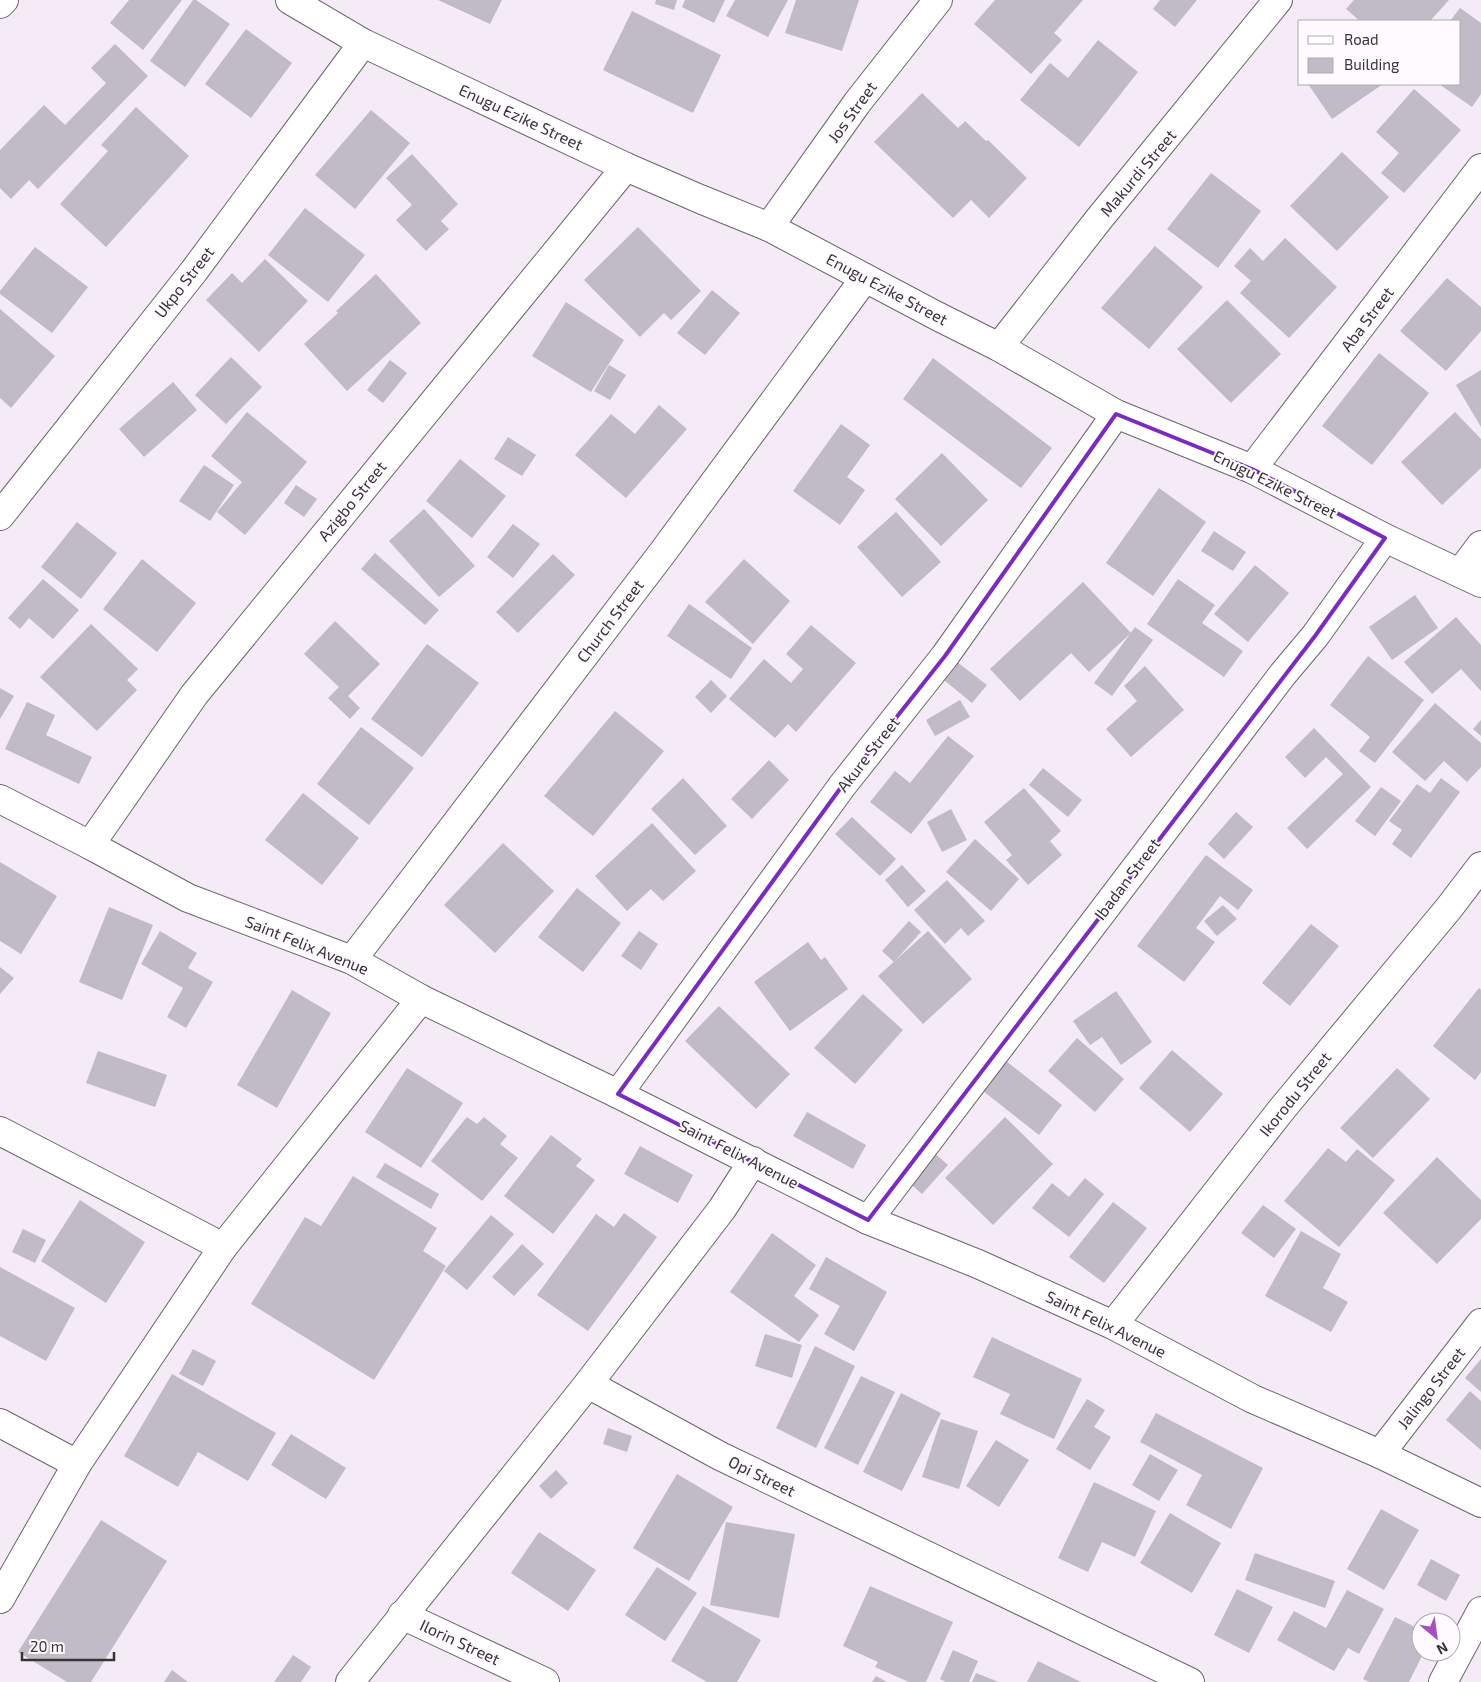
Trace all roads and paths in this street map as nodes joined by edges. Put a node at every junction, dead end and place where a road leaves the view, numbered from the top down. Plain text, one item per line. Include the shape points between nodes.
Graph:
1 (4, 0) edge
2 (290, 0) edge
3 (938, 0) edge
4 (1278, 0) edge
5 (0, 4) edge
6 (363, 43) junction
7 (626, 167) junction
8 (1481, 168) edge
9 (770, 227) junction
10 (865, 278) junction
11 (999, 347) junction
12 (1116, 414) junction
13 (1252, 469) junction
14 (0, 516) edge
15 (1385, 538) junction
16 (1481, 545) edge
17 (1470, 578) edge
18 (0, 799) edge
19 (90, 845) junction
20 (1481, 866) edge
21 (352, 960) junction
22 (421, 999) junction
23 (618, 1094) junction
24 (0, 1131) edge
25 (753, 1161) junction
26 (868, 1220) junction
27 (223, 1248) junction
28 (1481, 1323) edge
29 (1113, 1325) junction
30 (588, 1384) junction
31 (0, 1423) edge
32 (1380, 1454) junction
33 (77, 1464) junction
34 (1481, 1503) edge
35 (0, 1599) edge
36 (1481, 1611) edge
37 (402, 1615) junction
38 (350, 1682) edge
39 (545, 1682) edge
40 (1190, 1682) edge
41 (1443, 1682) edge

1 - 5 street
2 - 6 street, Enugu Ezike Street
3 - 9 street, Jos Street via 858,102
4 - 11 street, Makurdi Street
6 - 7 street, Enugu Ezike Street
6 - 14 street, Ukpo Street via 194,271
7 - 9 street, Enugu Ezike Street
7 - 19 street, Azigbo Street via 194,695
8 - 13 street, Aba Street
9 - 10 street, Enugu Ezike Street
10 - 11 street, Enugu Ezike Street
10 - 21 street, Church Street via 663,552
11 - 12 street, Enugu Ezike Street
12 - 13 street, Enugu Ezike Street
12 - 23 street, Akure Street via 945,656 842,786
13 - 15 street, Enugu Ezike Street
15 - 17 street, Enugu Ezike Street
15 - 26 street, Ibadan Street via 1314,636
16 - 17 street
18 - 19 street, Saint Felix Avenue
19 - 21 street, Saint Felix Avenue via 188,898
20 - 29 street, Ikorodu Street via 1282,1109
21 - 22 street, Saint Felix Avenue
22 - 23 street, Saint Felix Avenue
22 - 27 street
23 - 25 street, Saint Felix Avenue
24 - 27 street
25 - 26 street, Saint Felix Avenue
25 - 30 street via 722,1209
26 - 29 street, Saint Felix Avenue via 978,1264
27 - 33 street
28 - 32 street, Jalingo Street
29 - 32 street, Saint Felix Avenue via 1253,1399
30 - 37 street
30 - 40 street, Opi Street via 720,1456
31 - 33 street
32 - 34 street, Saint Felix Avenue
33 - 35 street
36 - 41 street
37 - 38 street
37 - 39 street, Ilorin Street

